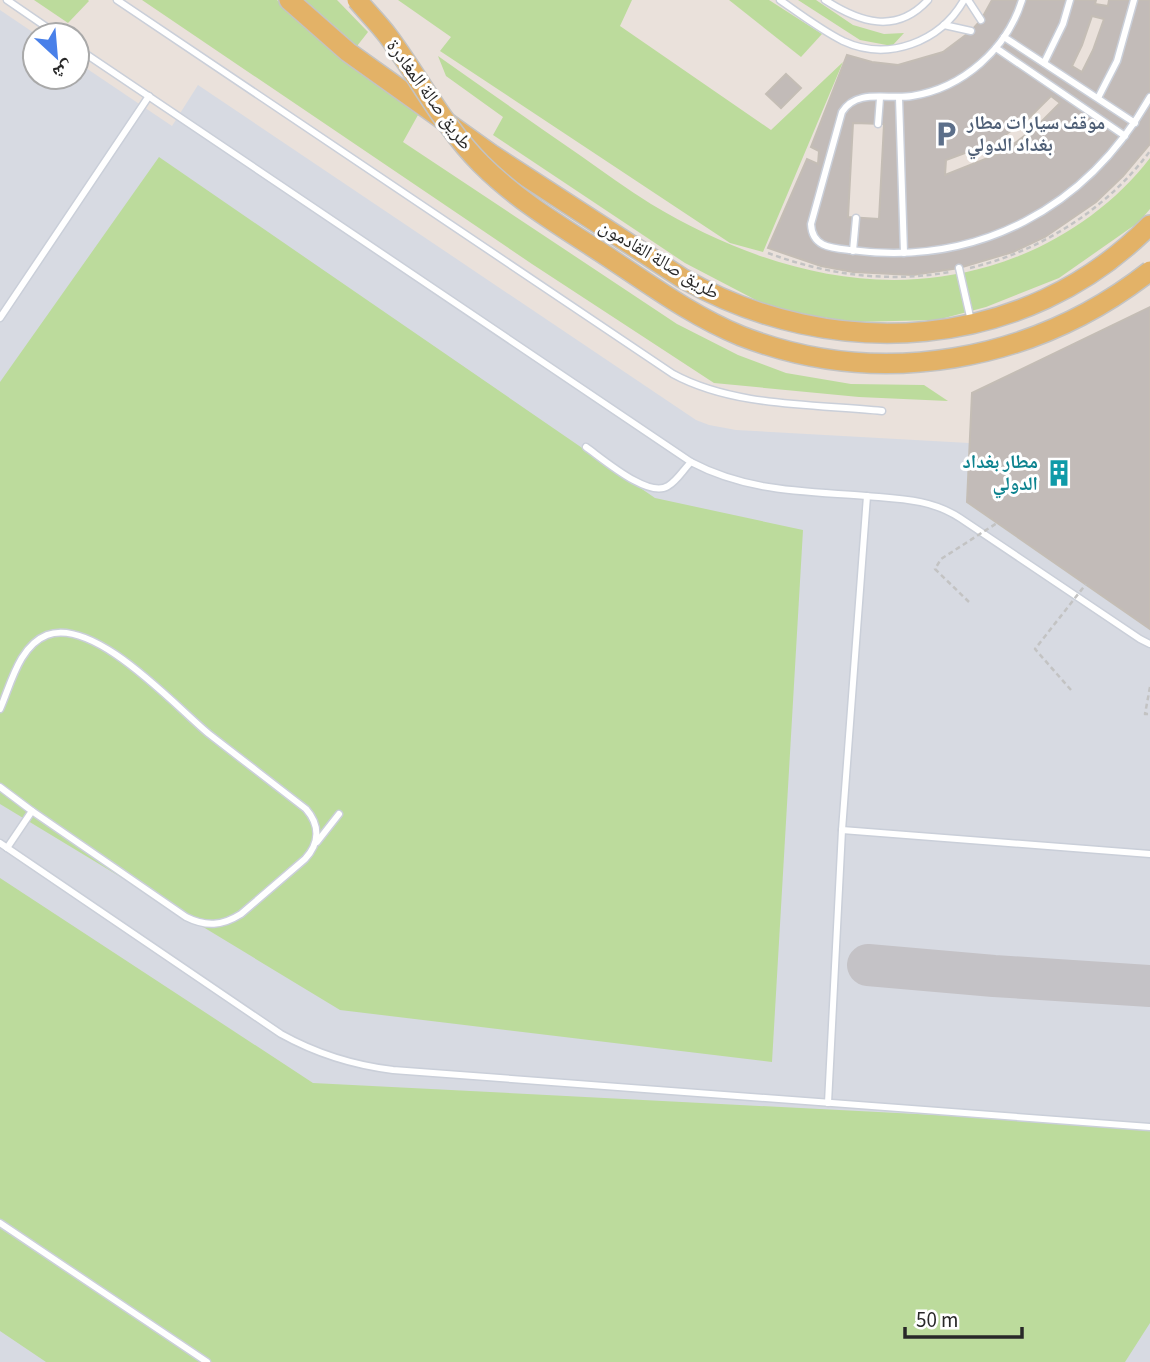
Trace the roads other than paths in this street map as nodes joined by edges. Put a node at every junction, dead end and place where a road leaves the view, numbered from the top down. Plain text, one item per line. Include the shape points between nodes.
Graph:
1 (7, 0) edge
2 (117, 0) edge
3 (289, 0) edge
4 (357, 0) edge
5 (780, 0) edge
6 (825, 0) edge
7 (928, 0) edge
8 (966, 0) edge
9 (1022, 0) edge
10 (1070, 0) edge
11 (1134, 0) edge
12 (981, 20) dead end
13 (38, 21) edge
14 (944, 25) junction
15 (971, 32) dead end
16 (1004, 37) junction
17 (996, 48) junction
18 (91, 57) edge
19 (1044, 63) junction
20 (149, 96) junction
21 (1150, 97) edge
22 (880, 98) junction
23 (899, 98) junction
24 (1098, 99) junction
25 (1135, 123) junction
26 (878, 124) dead end
27 (1125, 136) junction
28 (856, 218) dead end
29 (1150, 225) edge
30 (853, 251) junction
31 (904, 253) junction
32 (959, 268) dead end
33 (1150, 271) edge
34 (0, 318) edge
35 (972, 324) junction
36 (882, 411) dead end
37 (586, 447) dead end
38 (691, 462) junction
39 (867, 496) junction
40 (1150, 643) edge
41 (0, 709) edge
42 (0, 787) edge
43 (32, 811) junction
44 (339, 814) dead end
45 (842, 830) junction
46 (315, 844) junction
47 (3, 845) edge
48 (1150, 854) edge
49 (828, 1102) junction
50 (1150, 1127) edge
51 (0, 1223) edge
52 (207, 1362) edge

1 - 13 lane
2 - 36 lane via 673,374 727,395
3 - 35 main road, طريق صالة القادمون via 348,52 491,154 709,293 772,318 838,331 906,334
4 - 33 main road, طريق صالة المغادرة, bridge via 459,140 502,183 668,297 705,319 761,342 861,363 903,364 974,355 1076,320
5 - 14 lane via 845,42 874,49 905,47
6 - 7 lane via 853,17 878,22 903,18
8 - 12 lane
8 - 14 lane
9 - 16 lane
10 - 19 lane
11 - 24 lane via 1117,61
14 - 15 lane
16 - 17 lane
16 - 19 lane
17 - 23 lane via 948,85
17 - 27 lane
18 - 20 lane
19 - 24 lane
20 - 34 lane
20 - 38 lane
21 - 25 lane
22 - 23 lane
22 - 26 lane
22 - 30 lane via 863,96 842,112 811,224 821,244
23 - 31 lane
24 - 25 lane
25 - 27 lane
27 - 31 lane via 1087,178 1026,222 954,248
28 - 30 lane
29 - 35 main road, طريق صالة القادمون via 1077,282 1026,307
30 - 31 lane
32 - 35 lane
37 - 38 lane via 655,490 668,487
38 - 39 lane via 723,478 755,486
39 - 40 lane via 915,500 950,512
39 - 45 lane
41 - 46 lane via 32,644 58,632 78,634 144,675 306,809 316,825
42 - 43 lane
43 - 46 lane via 186,917 208,925 241,914 305,859
43 - 47 lane
44 - 46 lane
45 - 48 lane
45 - 49 lane
47 - 49 lane via 281,1034 335,1058 393,1070
49 - 50 lane
51 - 52 lane

